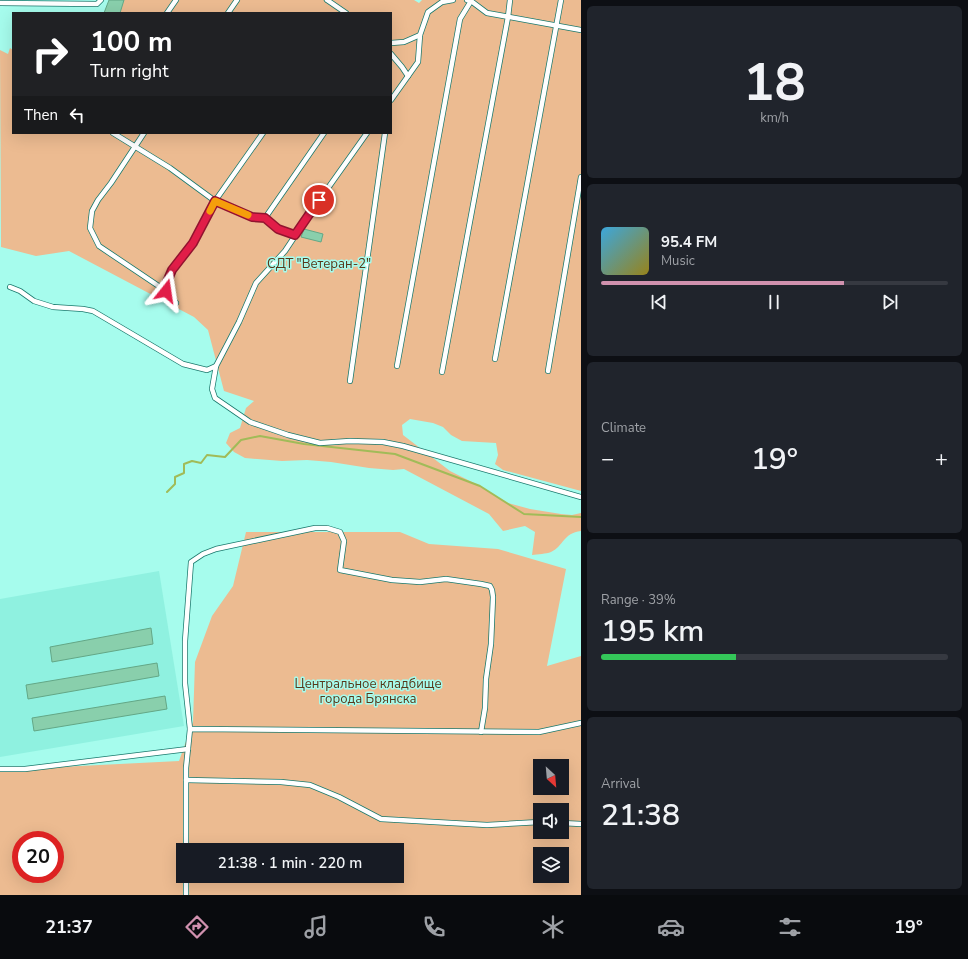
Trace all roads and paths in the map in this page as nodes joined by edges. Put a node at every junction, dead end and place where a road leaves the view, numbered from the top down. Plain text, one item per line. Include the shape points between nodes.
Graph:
1 (101, 0) edge
2 (176, 0) edge
3 (237, 0) edge
4 (453, 0) edge
5 (510, 0) edge
6 (561, 0) edge
7 (331, 1) edge
8 (443, 1) edge
9 (469, 1) edge
10 (0, 3) edge
11 (168, 12) edge
12 (229, 12) edge
13 (345, 12) edge
14 (508, 17) junction
15 (556, 26) junction
16 (581, 30) edge
17 (420, 35) junction
18 (392, 43) edge
19 (392, 55) edge
20 (408, 76) junction
21 (392, 99) edge
22 (114, 134) edge
23 (143, 134) edge
24 (262, 134) edge
25 (323, 134) edge
26 (366, 134) edge
27 (385, 134) edge
28 (135, 146) junction
29 (581, 177) edge
30 (215, 201) junction
31 (265, 218) junction
32 (295, 235) junction
33 (10, 287) dead end
34 (164, 289) junction
35 (176, 303) dead end
36 (495, 359) dead end
37 (216, 366) junction
38 (397, 366) dead end
39 (548, 371) dead end
40 (442, 372) dead end
41 (350, 381) dead end
42 (581, 497) edge
43 (581, 723) edge
44 (190, 729) junction
45 (481, 732) junction
46 (188, 749) junction
47 (0, 769) edge
48 (186, 780) junction
49 (533, 822) edge
50 (569, 823) edge
51 (581, 824) edge
52 (186, 843) edge
53 (186, 883) edge
54 (186, 895) edge

1 - 10 lane via 97,4
2 - 11 lane
3 - 12 lane
4 - 8 lane
5 - 14 lane
6 - 15 lane
7 - 13 lane
8 - 17 lane via 428,12
9 - 14 lane via 487,13
9 - 38 lane via 460,19
14 - 15 lane
14 - 40 lane
15 - 16 lane
15 - 36 lane
17 - 18 lane via 404,42
17 - 20 lane via 418,62
19 - 20 lane
20 - 21 lane
22 - 28 lane
23 - 28 lane
24 - 30 lane
25 - 31 lane
26 - 32 lane
27 - 41 lane
28 - 30 lane
28 - 34 lane via 98,200 92,211 90,228 99,246
29 - 39 lane
30 - 31 lane via 252,217
30 - 34 lane via 193,243 172,270
31 - 32 lane via 278,229
32 - 37 lane via 256,282
33 - 37 lane via 34,301 53,307 93,311 183,364 207,370
34 - 35 lane
37 - 42 lane via 212,389 215,398 250,422 288,435 320,442 376,442 403,446
43 - 45 lane via 539,732
44 - 45 lane
44 - 45 lane via 185,683 185,641 191,562 216,549 315,528 327,528 340,532 344,541 340,570 392,580 420,582 446,579 490,586 493,597 491,644
44 - 46 lane
46 - 47 lane via 25,769
46 - 48 lane
48 - 49 lane via 310,785 339,796 381,819 487,825
48 - 52 lane
50 - 51 lane
53 - 54 lane

